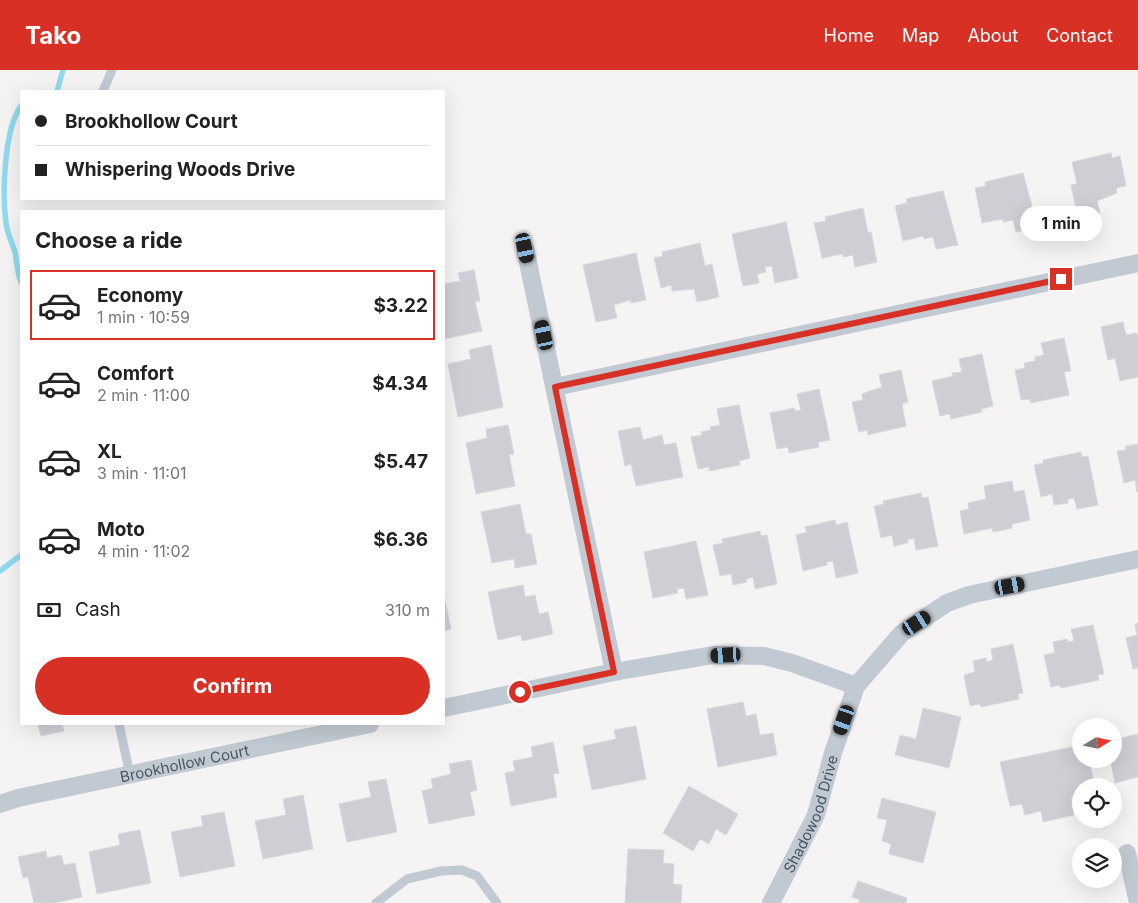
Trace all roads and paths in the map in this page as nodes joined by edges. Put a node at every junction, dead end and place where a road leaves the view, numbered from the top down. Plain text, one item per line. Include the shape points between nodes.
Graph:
1 (112, 70) edge
2 (103, 90) edge
3 (525, 248) dead end
4 (1138, 263) edge
5 (555, 387) junction
6 (1138, 560) edge
7 (614, 672) junction
8 (856, 686) junction
9 (445, 708) edge
10 (119, 725) edge
11 (365, 725) edge
12 (130, 775) junction
13 (0, 804) edge
14 (1127, 853) dead end
15 (376, 903) edge
16 (497, 903) edge
17 (771, 903) edge
18 (1138, 903) edge

1 - 2 lane
3 - 5 street
4 - 5 street
5 - 7 street
6 - 8 street, Shadowood Drive via 993,589 947,603 902,633
7 - 8 street via 713,655 738,654 792,663
7 - 9 street
8 - 17 street, Shadowood Drive via 816,816
10 - 12 lane
11 - 12 street, Brookhollow Court
12 - 13 street, Brookhollow Court
14 - 18 street
15 - 16 lane via 407,879 462,870 477,876

